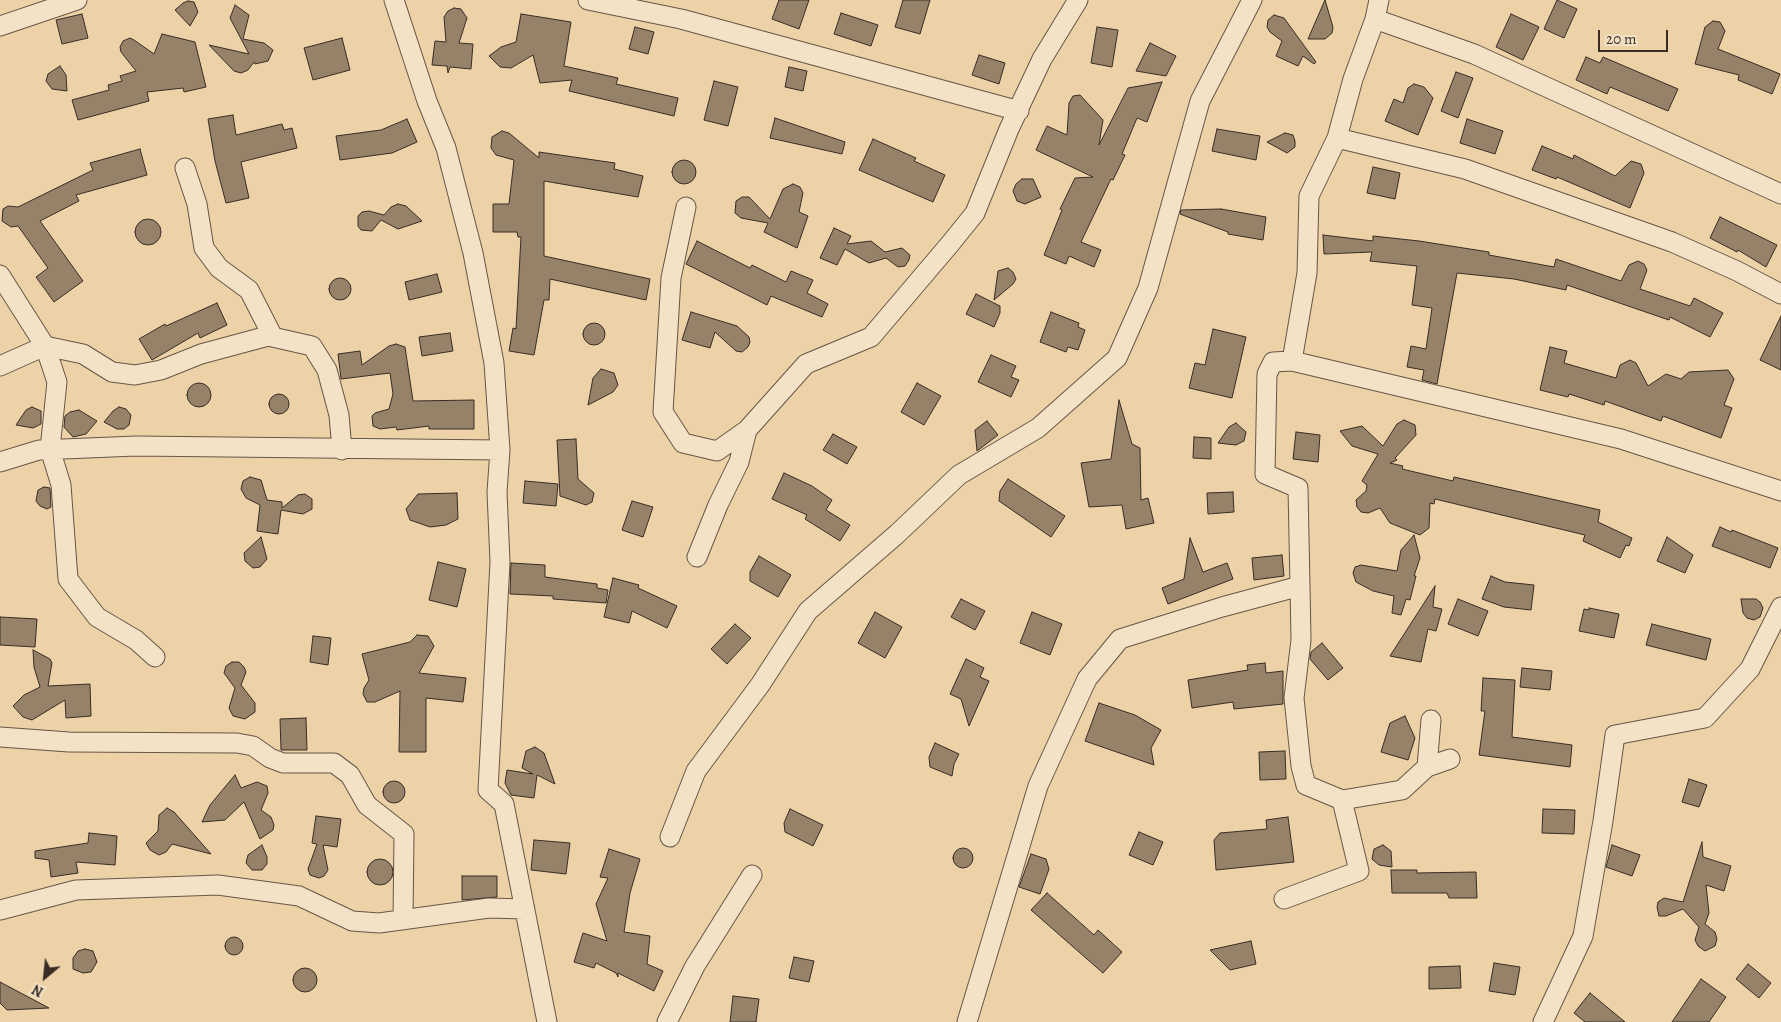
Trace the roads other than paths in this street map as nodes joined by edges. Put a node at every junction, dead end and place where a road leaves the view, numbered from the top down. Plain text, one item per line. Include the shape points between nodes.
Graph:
1 (77, 0) edge
2 (394, 0) edge
3 (588, 0) edge
4 (1078, 0) edge
5 (1252, 0) edge
6 (1378, 0) edge
7 (1376, 19) junction
8 (0, 26) edge
9 (1018, 111) junction
10 (1337, 138) junction
11 (185, 168) dead end
12 (1781, 194) edge
13 (686, 207) dead end
14 (0, 275) edge
15 (1781, 294) edge
16 (273, 337) junction
17 (45, 346) junction
18 (1292, 361) junction
19 (0, 366) edge
20 (747, 430) junction
21 (50, 450) junction
22 (342, 450) junction
23 (500, 450) junction
24 (0, 462) edge
25 (1781, 492) edge
26 (697, 557) dead end
27 (1300, 586) junction
28 (1781, 607) edge
29 (155, 657) dead end
30 (1431, 720) dead end
31 (0, 737) edge
32 (1450, 759) dead end
33 (1427, 767) junction
34 (1342, 800) junction
35 (670, 837) dead end
36 (752, 875) dead end
37 (1284, 899) dead end
38 (525, 909) junction
39 (0, 910) edge
40 (403, 920) junction
41 (547, 1022) edge
42 (667, 1022) edge
43 (967, 1022) edge
44 (1543, 1022) edge

1 - 8 street
2 - 23 street via 446,148 473,253 494,363
3 - 9 street via 681,19
4 - 9 street via 1042,59
5 - 35 street via 1200,101 1148,288 1118,358 1038,428 959,475 808,611 760,685 696,771
6 - 7 street
7 - 10 street via 1353,79
7 - 12 street via 1474,54
9 - 20 street via 975,213 871,337 806,364
10 - 15 street via 1465,169 1672,242
10 - 18 street via 1309,196 1307,273
11 - 16 street via 197,204 204,248 219,268 249,290
13 - 20 street via 671,278 663,412 683,443 717,451
14 - 17 street
16 - 17 street via 201,354 161,370 134,376 112,372 83,354
16 - 22 street via 312,346 327,370 339,415
17 - 19 street
17 - 21 street via 57,382
18 - 25 street via 1621,439
18 - 27 street via 1272,362 1267,374 1265,474 1298,488
20 - 26 street via 739,462
21 - 22 street via 136,446
21 - 24 street via 39,450
21 - 29 street via 60,485 68,579 97,617 136,640
22 - 23 street
23 - 38 street via 497,492 500,562 488,790 504,804
27 - 34 street via 1301,640 1294,698 1301,766 1306,785
27 - 43 street via 1120,640 1086,679 1038,786
28 - 44 street via 1750,669 1705,718 1615,735 1582,936
30 - 33 street
31 - 40 street via 69,742 236,743 252,746 283,763 334,763 350,775 367,805 404,834
32 - 33 street
33 - 34 street via 1402,790
34 - 37 street via 1359,871
36 - 42 street via 695,966
38 - 40 street via 489,908
38 - 41 street
39 - 40 street via 76,890 218,886 299,896 352,921 379,923

